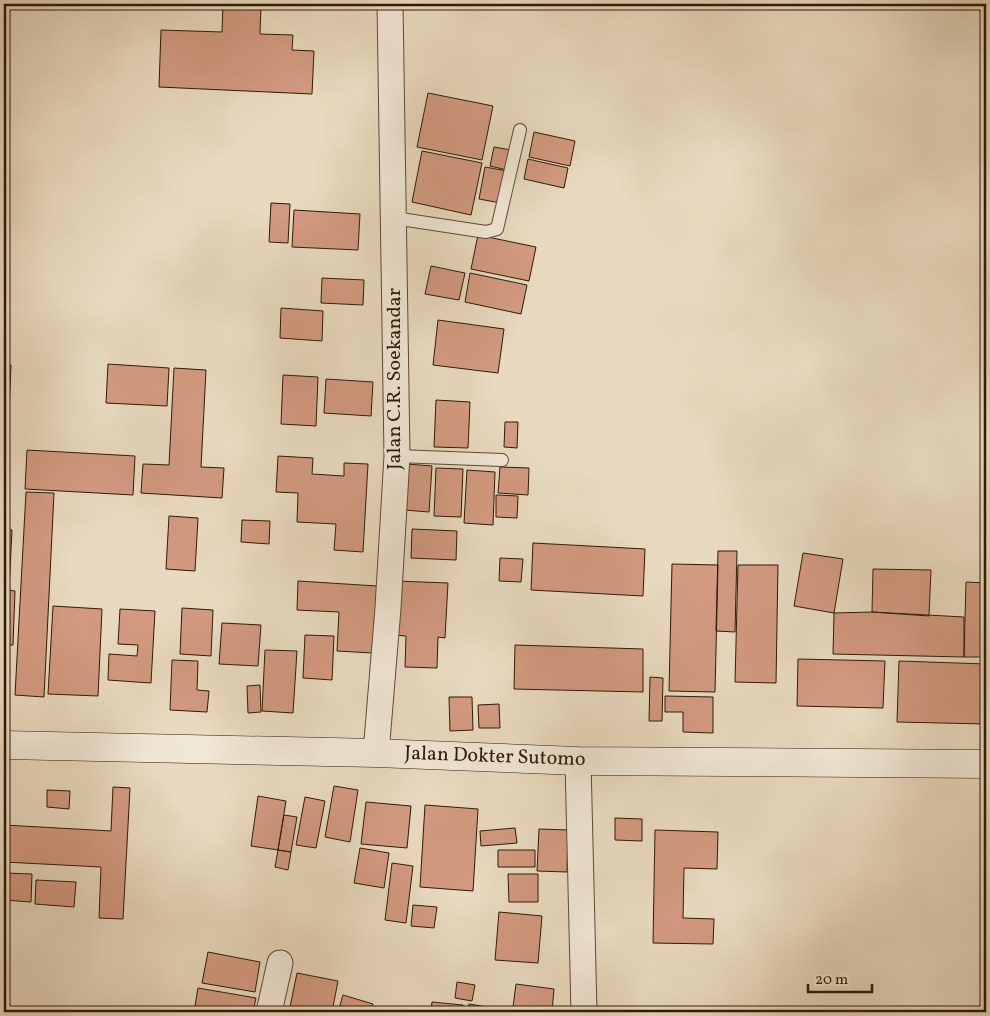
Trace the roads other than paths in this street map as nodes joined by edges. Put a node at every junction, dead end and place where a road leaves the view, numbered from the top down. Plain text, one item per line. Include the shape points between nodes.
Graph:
1 (390, 4) edge
2 (520, 130) dead end
3 (394, 218) junction
4 (397, 456) junction
5 (502, 460) dead end
6 (4, 745) edge
7 (376, 753) junction
8 (578, 761) junction
9 (986, 764) edge
10 (280, 963) dead end
11 (269, 1012) edge
12 (584, 1012) edge

1 - 3 street, Jalan C.R. Soekandar
2 - 3 lane via 497,229 486,232
3 - 4 street, Jalan C.R. Soekandar
4 - 5 lane
4 - 7 street, Jalan C.R. Soekandar
6 - 7 main road, Jalan Dokter Sutomo
7 - 8 main road, Jalan Dokter Sutomo
8 - 9 main road, Jalan Dokter Sutomo
8 - 12 street
10 - 11 street

